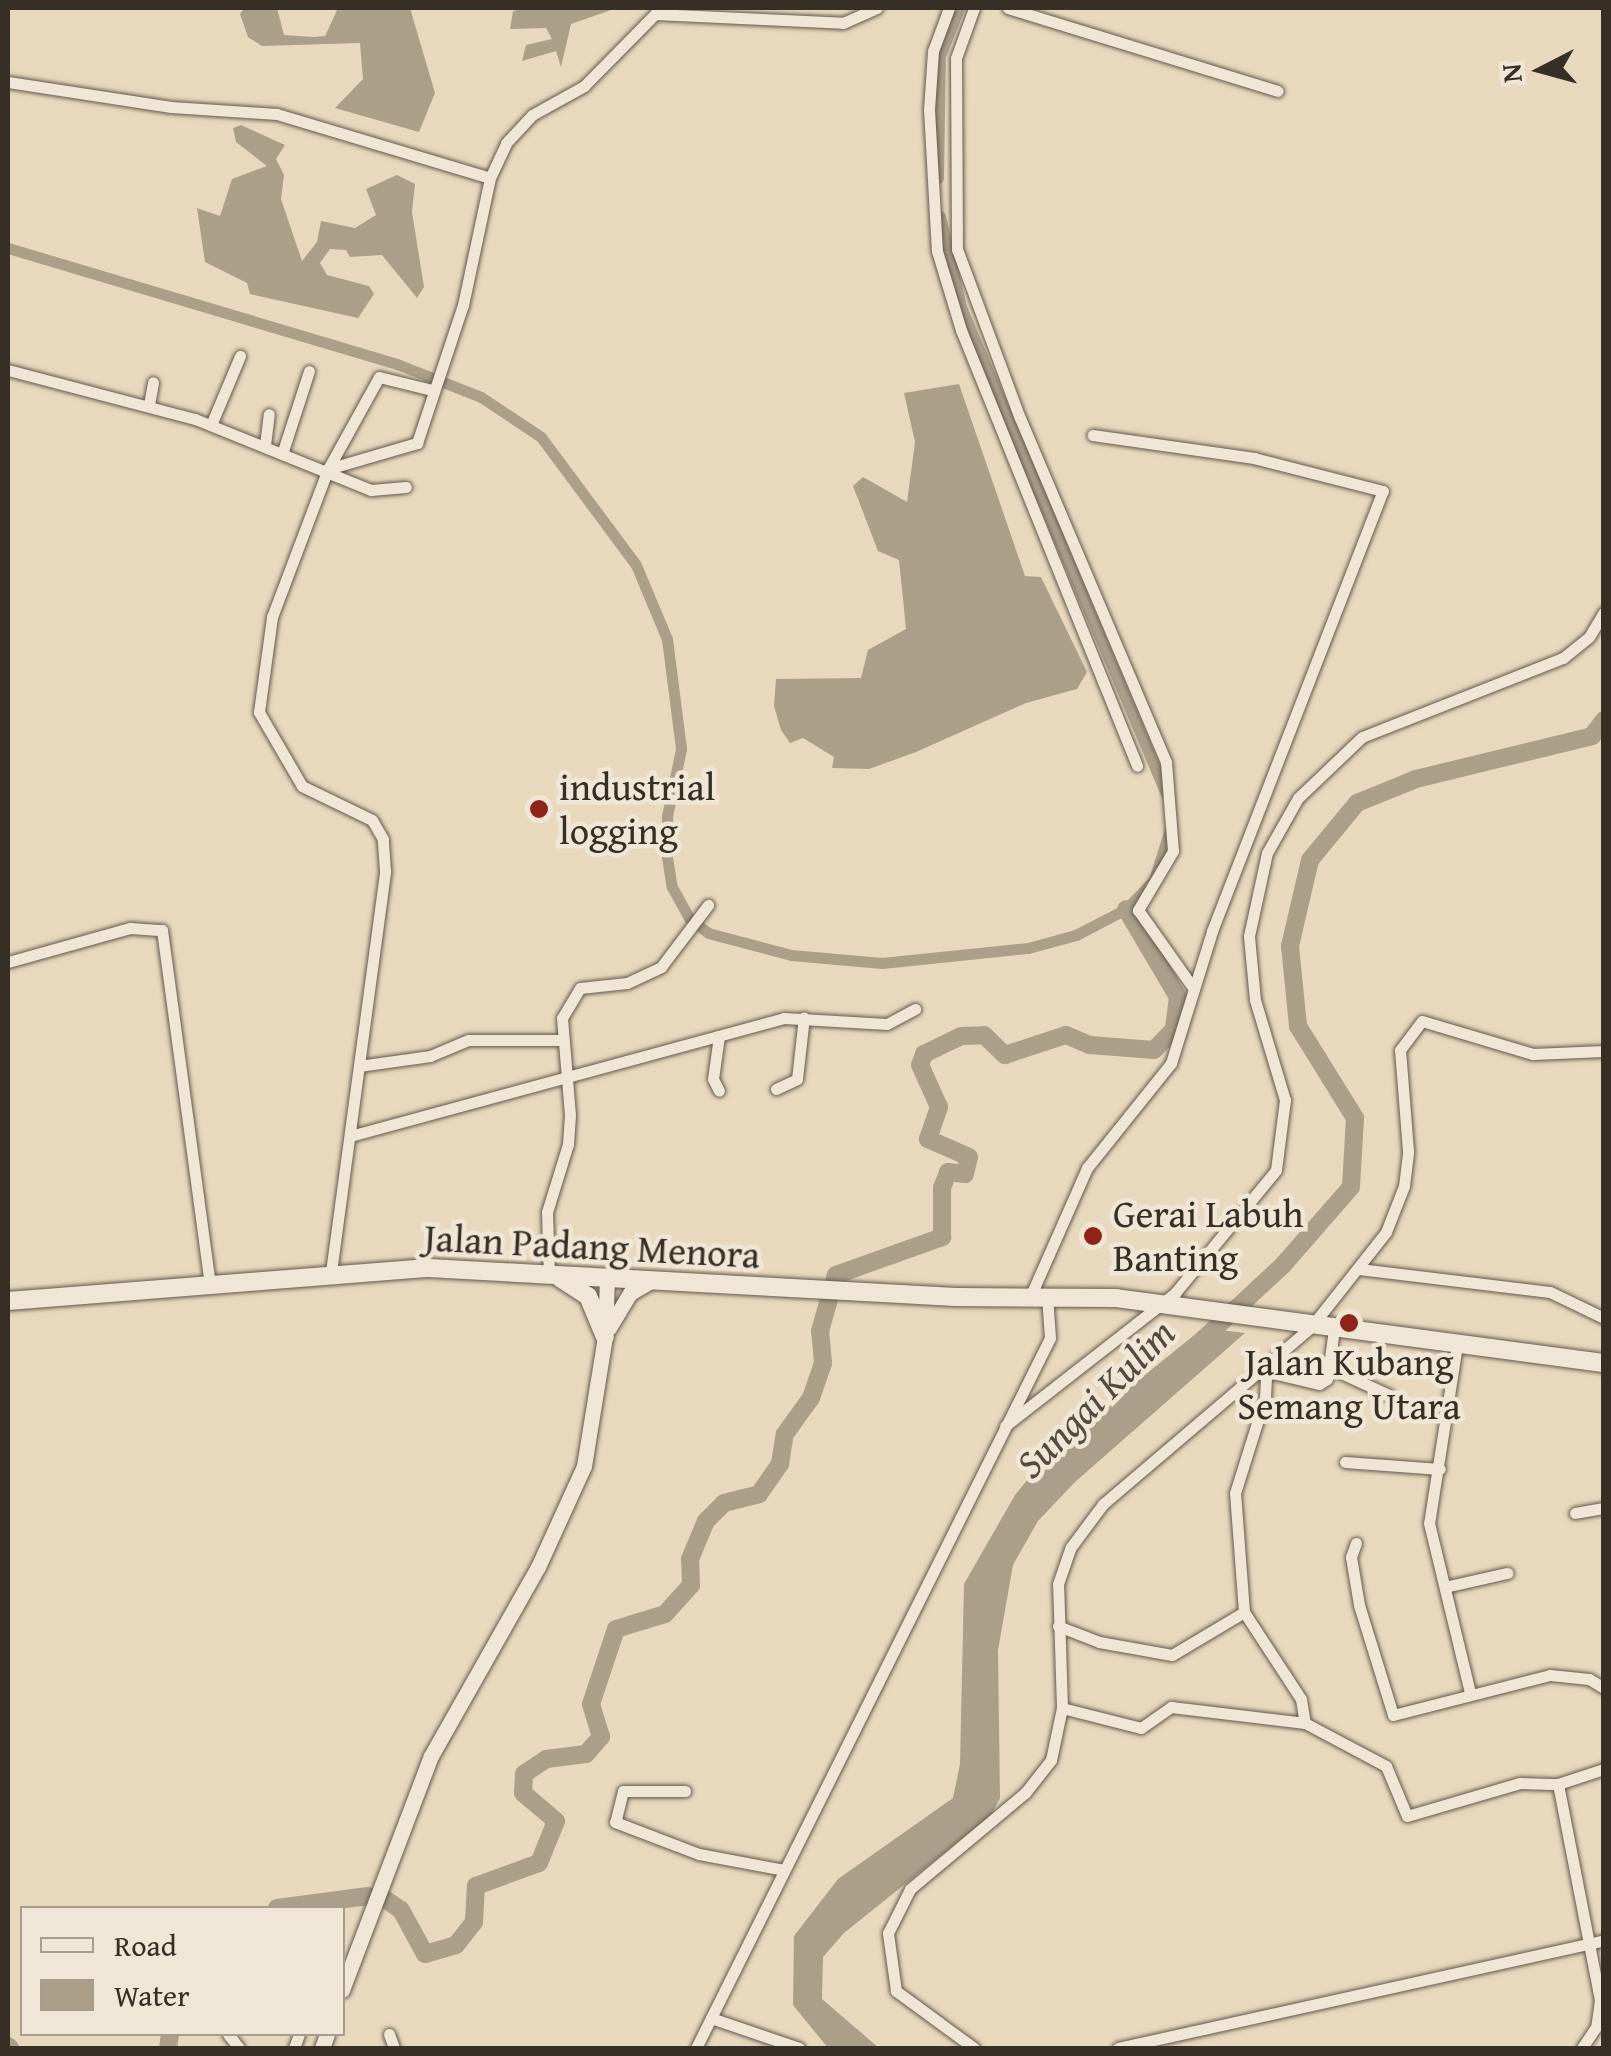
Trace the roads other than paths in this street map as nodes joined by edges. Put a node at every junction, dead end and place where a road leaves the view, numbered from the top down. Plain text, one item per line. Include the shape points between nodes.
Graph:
1 (876, 8) edge
2 (950, 8) edge
3 (974, 8) edge
4 (1008, 8) edge
5 (8, 82) edge
6 (1278, 91) dead end
7 (490, 178) junction
8 (240, 356) dead end
9 (8, 370) edge
10 (308, 371) dead end
11 (154, 382) dead end
12 (432, 389) junction
13 (149, 405) junction
14 (269, 414) dead end
15 (211, 425) junction
16 (1093, 435) dead end
17 (265, 444) junction
18 (283, 452) junction
19 (328, 469) junction
20 (406, 487) dead end
21 (1604, 612) edge
22 (1137, 766) dead end
23 (708, 905) dead end
24 (8, 962) edge
25 (1194, 989) junction
26 (915, 1009) dead end
27 (804, 1016) junction
28 (719, 1036) junction
29 (560, 1040) junction
30 (1604, 1051) edge
31 (359, 1066) junction
32 (564, 1078) junction
33 (776, 1089) dead end
34 (719, 1090) dead end
35 (350, 1136) junction
36 (1358, 1268) junction
37 (331, 1272) junction
38 (549, 1275) junction
39 (607, 1278) junction
40 (652, 1281) junction
41 (210, 1283) junction
42 (1039, 1295) junction
43 (8, 1302) edge
44 (1165, 1307) junction
45 (1604, 1318) edge
46 (1311, 1327) junction
47 (1334, 1330) junction
48 (605, 1338) junction
49 (1457, 1345) junction
50 (1604, 1363) edge
51 (1268, 1368) junction
52 (1330, 1368) junction
53 (1389, 1395) dead end
54 (1005, 1426) junction
55 (1345, 1462) dead end
56 (1440, 1469) junction
57 (1604, 1508) edge
58 (1575, 1514) dead end
59 (1356, 1542) dead end
60 (1507, 1573) dead end
61 (1445, 1587) junction
62 (1244, 1612) junction
63 (1058, 1626) junction
64 (1604, 1688) edge
65 (1470, 1693) junction
66 (1062, 1708) junction
67 (1304, 1723) junction
68 (1604, 1769) edge
69 (1558, 1784) junction
70 (685, 1791) dead end
71 (784, 1870) junction
72 (1604, 1940) edge
73 (1586, 1944) junction
74 (345, 1982) edge
75 (711, 2018) junction
76 (389, 2034) dead end
77 (696, 2046) edge
78 (394, 2048) edge
79 (682, 2048) edge
80 (799, 2048) edge
81 (974, 2048) edge
82 (1118, 2048) edge
83 (1582, 2048) edge

1 - 7 street via 843,23 655,14 584,86 532,115 506,143
2 - 22 street via 933,51 937,251 961,330
3 - 25 street via 956,58 958,249 1020,418 1166,762 1173,851 1138,910
4 - 6 street
5 - 7 street via 172,107 277,114
7 - 12 street via 462,305
8 - 15 street
9 - 13 street via 75,392
10 - 18 street
11 - 13 street
12 - 19 street via 417,443
12 - 19 street via 378,377
13 - 15 street
14 - 17 street
15 - 17 street
16 - 25 street via 1254,458 1383,491
17 - 18 street
18 - 19 street
19 - 20 street via 371,490
19 - 31 street via 272,617 259,712 302,786 372,820 383,838 385,871
21 - 44 street via 1563,658 1362,737 1298,798 1267,853 1249,936 1255,1000 1285,1100 1276,1170
23 - 29 street via 661,968 627,984 580,988 562,1018
24 - 41 street via 130,928 162,930
25 - 42 street via 1171,1063 1087,1168
26 - 27 street via 887,1024
27 - 28 street
27 - 33 street via 798,1079
28 - 32 street
28 - 34 street
29 - 31 street via 468,1040 430,1056
29 - 32 street
30 - 36 street via 1534,1054 1422,1021 1400,1050 1409,1111 1404,1186 1386,1232
31 - 35 street
32 - 35 street
32 - 38 street via 568,1144 547,1212
35 - 37 street
36 - 45 street via 1550,1292
36 - 46 street
37 - 38 main road, Jalan Padang Menora via 429,1268
37 - 41 main road, Jalan Padang Menora
38 - 39 main road, Jalan Padang Menora
38 - 48 main road via 588,1296
39 - 40 main road, Jalan Padang Menora
39 - 48 street
40 - 42 main road, Jalan Padang Menora
40 - 48 street via 622,1303
41 - 43 main road, Jalan Padang Menora
42 - 44 main road, Jalan Padang Menora
42 - 54 street via 1050,1338
44 - 46 main road, Jalan Padang Menora
44 - 54 street
46 - 47 main road, Jalan Padang Menora
46 - 51 street
47 - 49 main road, Jalan Padang Menora
47 - 52 street
48 - 74 street via 584,1466 538,1566 431,1756
49 - 50 main road, Jalan Padang Menora
49 - 56 street
51 - 52 street via 1319,1384
51 - 62 street via 1235,1493
51 - 63 street via 1104,1504 1071,1546 1058,1584
52 - 53 street
54 - 71 street
55 - 56 street
56 - 61 street via 1428,1523
57 - 58 street
59 - 65 street via 1350,1557 1360,1605 1393,1715
60 - 61 street
61 - 65 street
62 - 63 street via 1172,1655 1100,1642
62 - 67 street via 1302,1699
63 - 66 street
64 - 65 street via 1589,1679 1550,1675
66 - 67 street via 1141,1728 1171,1707
66 - 81 street via 1051,1760 1040,1778 910,1890 888,1932 896,1991
67 - 69 street via 1386,1766 1407,1816 1520,1782
68 - 69 street
69 - 73 street
70 - 71 street via 623,1792 614,1822 699,1854
71 - 75 street
72 - 73 street
73 - 82 street
73 - 83 street via 1600,2000 1596,2027
75 - 77 street
75 - 80 street
76 - 78 street
77 - 79 street

